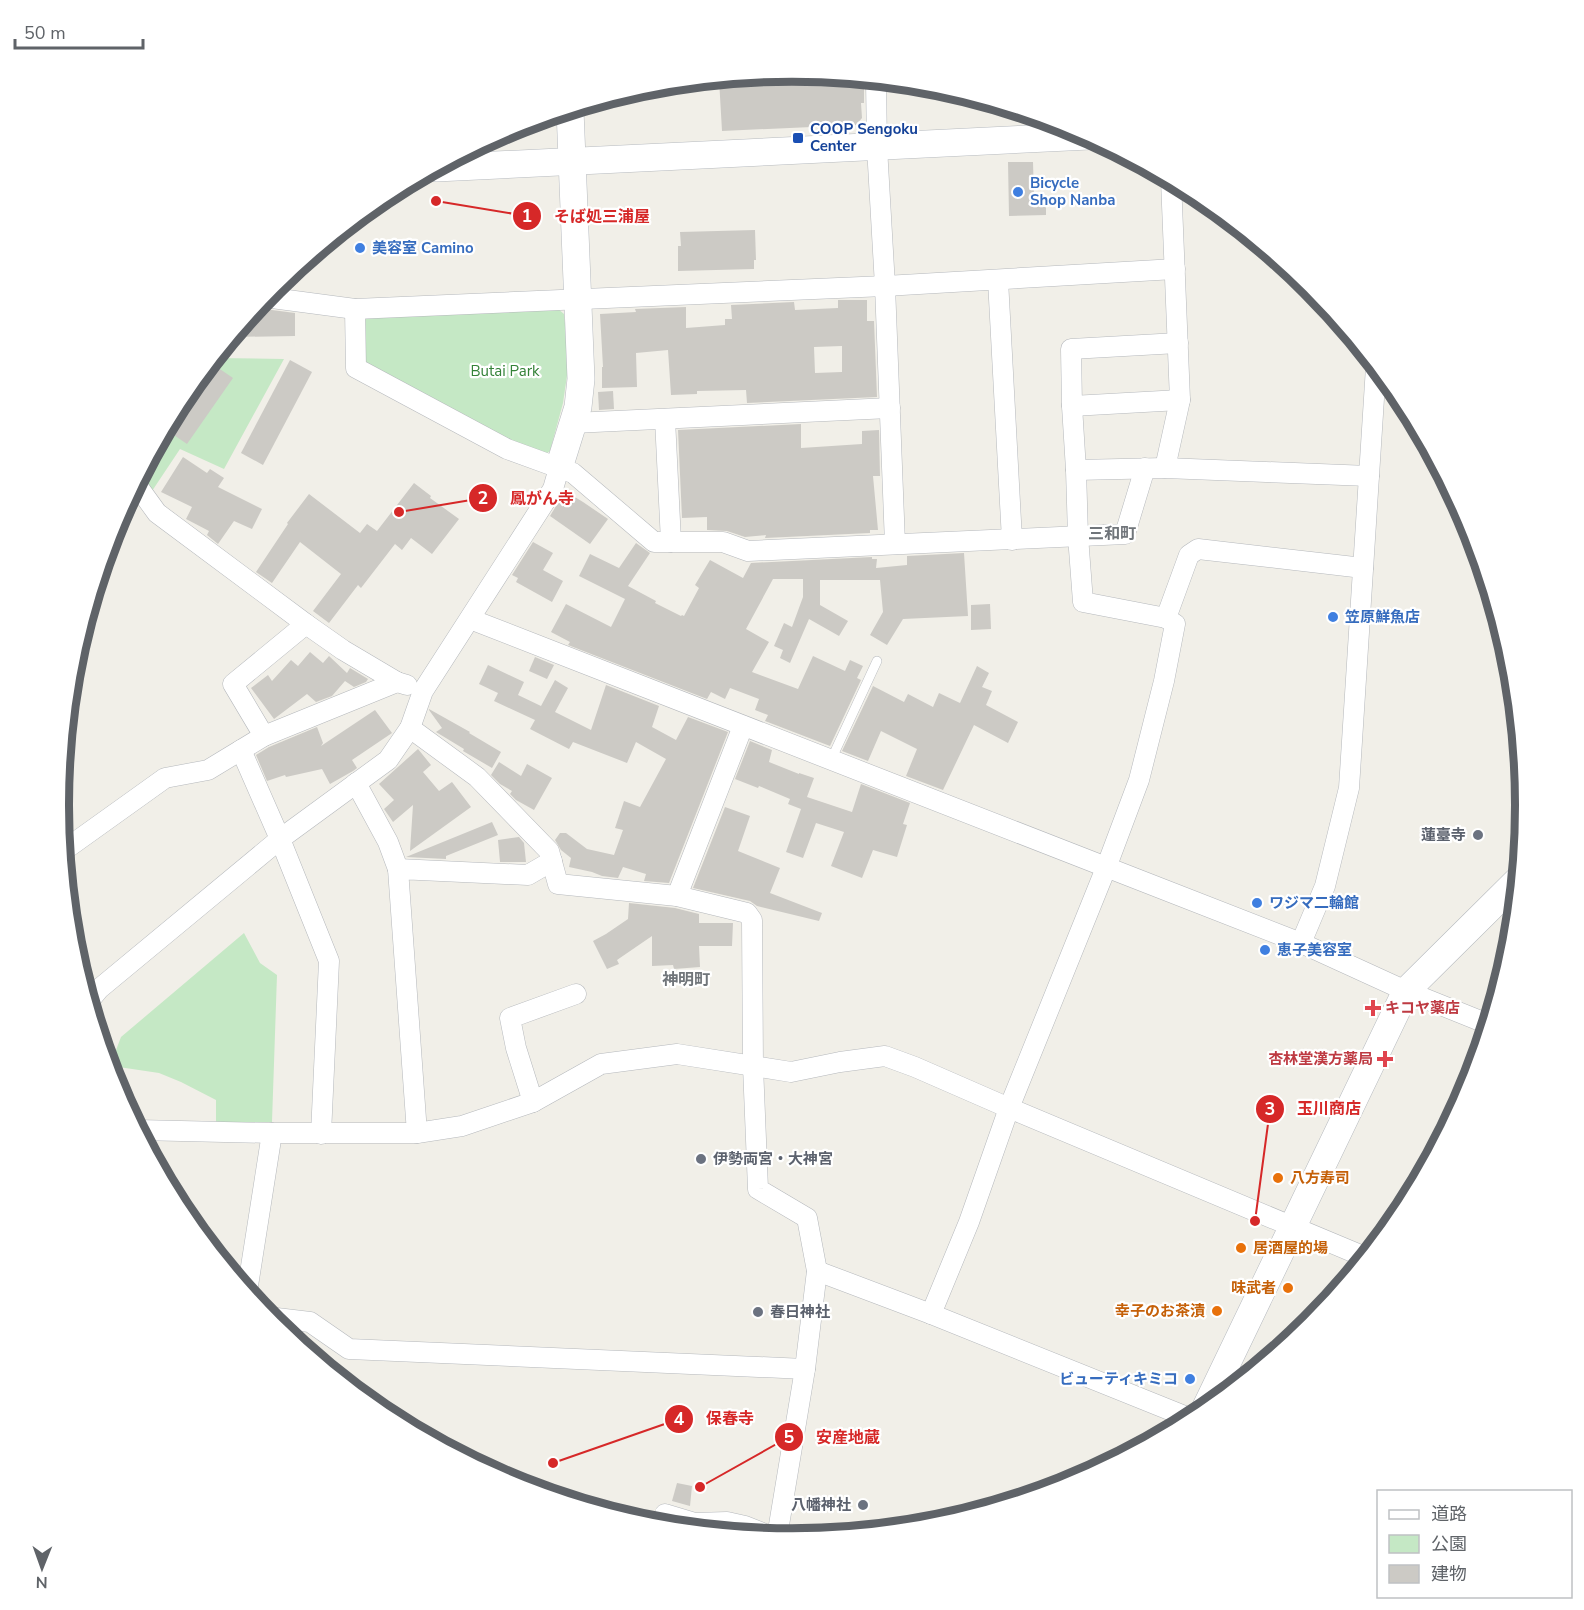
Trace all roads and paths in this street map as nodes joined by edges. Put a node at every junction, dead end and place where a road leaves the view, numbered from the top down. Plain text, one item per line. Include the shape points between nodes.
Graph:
1 (876, 87) edge
2 (570, 117) edge
3 (1069, 137) edge
4 (877, 147) junction
5 (572, 162) junction
6 (453, 167) edge
7 (1171, 190) edge
8 (1175, 269) junction
9 (998, 280) junction
10 (885, 286) junction
11 (279, 297) edge
12 (578, 299) junction
13 (355, 309) junction
14 (1178, 343) junction
15 (1375, 378) edge
16 (1180, 400) junction
17 (1072, 406) junction
18 (890, 408) junction
19 (665, 419) junction
20 (573, 423) junction
21 (559, 468) junction
22 (1145, 468) junction
23 (1165, 468) junction
24 (1076, 470) junction
25 (1369, 476) junction
26 (141, 491) edge
27 (1078, 536) junction
28 (1012, 540) junction
29 (671, 542) junction
30 (895, 544) junction
31 (1363, 568) junction
32 (1166, 618) junction
33 (470, 619) junction
34 (306, 624) junction
35 (877, 661) dead end
36 (397, 682) junction
37 (423, 691) junction
38 (743, 726) junction
39 (410, 728) junction
40 (264, 736) junction
41 (241, 750) junction
42 (831, 760) junction
43 (356, 783) junction
44 (280, 839) junction
45 (71, 845) edge
46 (552, 861) junction
47 (1106, 868) junction
48 (398, 869) junction
49 (1510, 888) edge
50 (677, 896) junction
51 (1301, 943) junction
52 (1406, 991) junction
53 (576, 994) dead end
54 (95, 995) edge
55 (1482, 1021) edge
56 (753, 1066) junction
57 (533, 1102) junction
58 (1009, 1108) junction
59 (147, 1130) edge
60 (273, 1133) junction
61 (417, 1133) junction
62 (321, 1134) junction
63 (1293, 1226) junction
64 (1359, 1254) edge
65 (817, 1271) junction
66 (249, 1283) edge
67 (931, 1314) junction
68 (284, 1319) edge
69 (805, 1369) junction
70 (1213, 1393) edge
71 (1180, 1414) edge
72 (665, 1516) edge
73 (683, 1520) edge
74 (706, 1523) edge
75 (743, 1526) edge
76 (779, 1527) edge

1 - 4 street
2 - 5 street
3 - 4 street
4 - 5 street
4 - 10 street
5 - 6 street
5 - 12 street
7 - 8 street
8 - 9 street
8 - 14 street
9 - 10 street
9 - 28 street
10 - 12 street
10 - 18 street
11 - 13 street
12 - 13 street
12 - 20 street via 581,379
13 - 21 street via 356,368 507,449
14 - 16 street
14 - 17 street via 1071,349
15 - 25 street
16 - 17 street
16 - 23 street
17 - 24 street
18 - 19 street
18 - 30 street
19 - 20 street
19 - 29 street
20 - 21 street
21 - 29 street via 573,473 654,542
21 - 33 street via 554,489
22 - 23 street
22 - 24 street
22 - 27 street via 1125,534
23 - 25 street
24 - 27 street
25 - 31 street
26 - 34 street via 157,513
27 - 28 street
27 - 32 street via 1083,602
28 - 30 street
29 - 30 street via 723,542 748,551
31 - 32 street via 1198,549 1189,555
31 - 51 street via 1349,788 1324,886
32 - 47 street via 1175,624 1164,681 1139,780
33 - 37 street
33 - 38 street
34 - 36 street
34 - 40 street via 233,684
35 - 42 lane
36 - 37 street
36 - 40 street
37 - 39 street
38 - 42 street
38 - 50 street
39 - 43 street via 388,760
39 - 46 street via 477,777 549,852
40 - 41 street
41 - 44 street
41 - 45 street via 208,770 165,778
42 - 47 street
43 - 44 street
43 - 48 street
44 - 54 street
44 - 62 street via 329,961
46 - 48 street via 528,874
46 - 50 street via 558,884
47 - 51 street
47 - 58 street
48 - 61 street
49 - 52 street
50 - 56 street via 747,913 752,920
51 - 52 street
52 - 55 street
52 - 63 street
53 - 57 street via 510,1018
56 - 57 street via 677,1054 601,1064
56 - 58 street via 791,1072 885,1056
56 - 65 street via 758,1189 807,1218
57 - 61 street via 462,1126
58 - 63 street
58 - 67 street
59 - 60 street
60 - 62 street
60 - 66 street
61 - 62 street
63 - 64 street
63 - 70 street
65 - 67 street
65 - 69 street
67 - 71 street
68 - 69 street via 310,1322 349,1349
69 - 76 street
72 - 73 street
74 - 75 street

